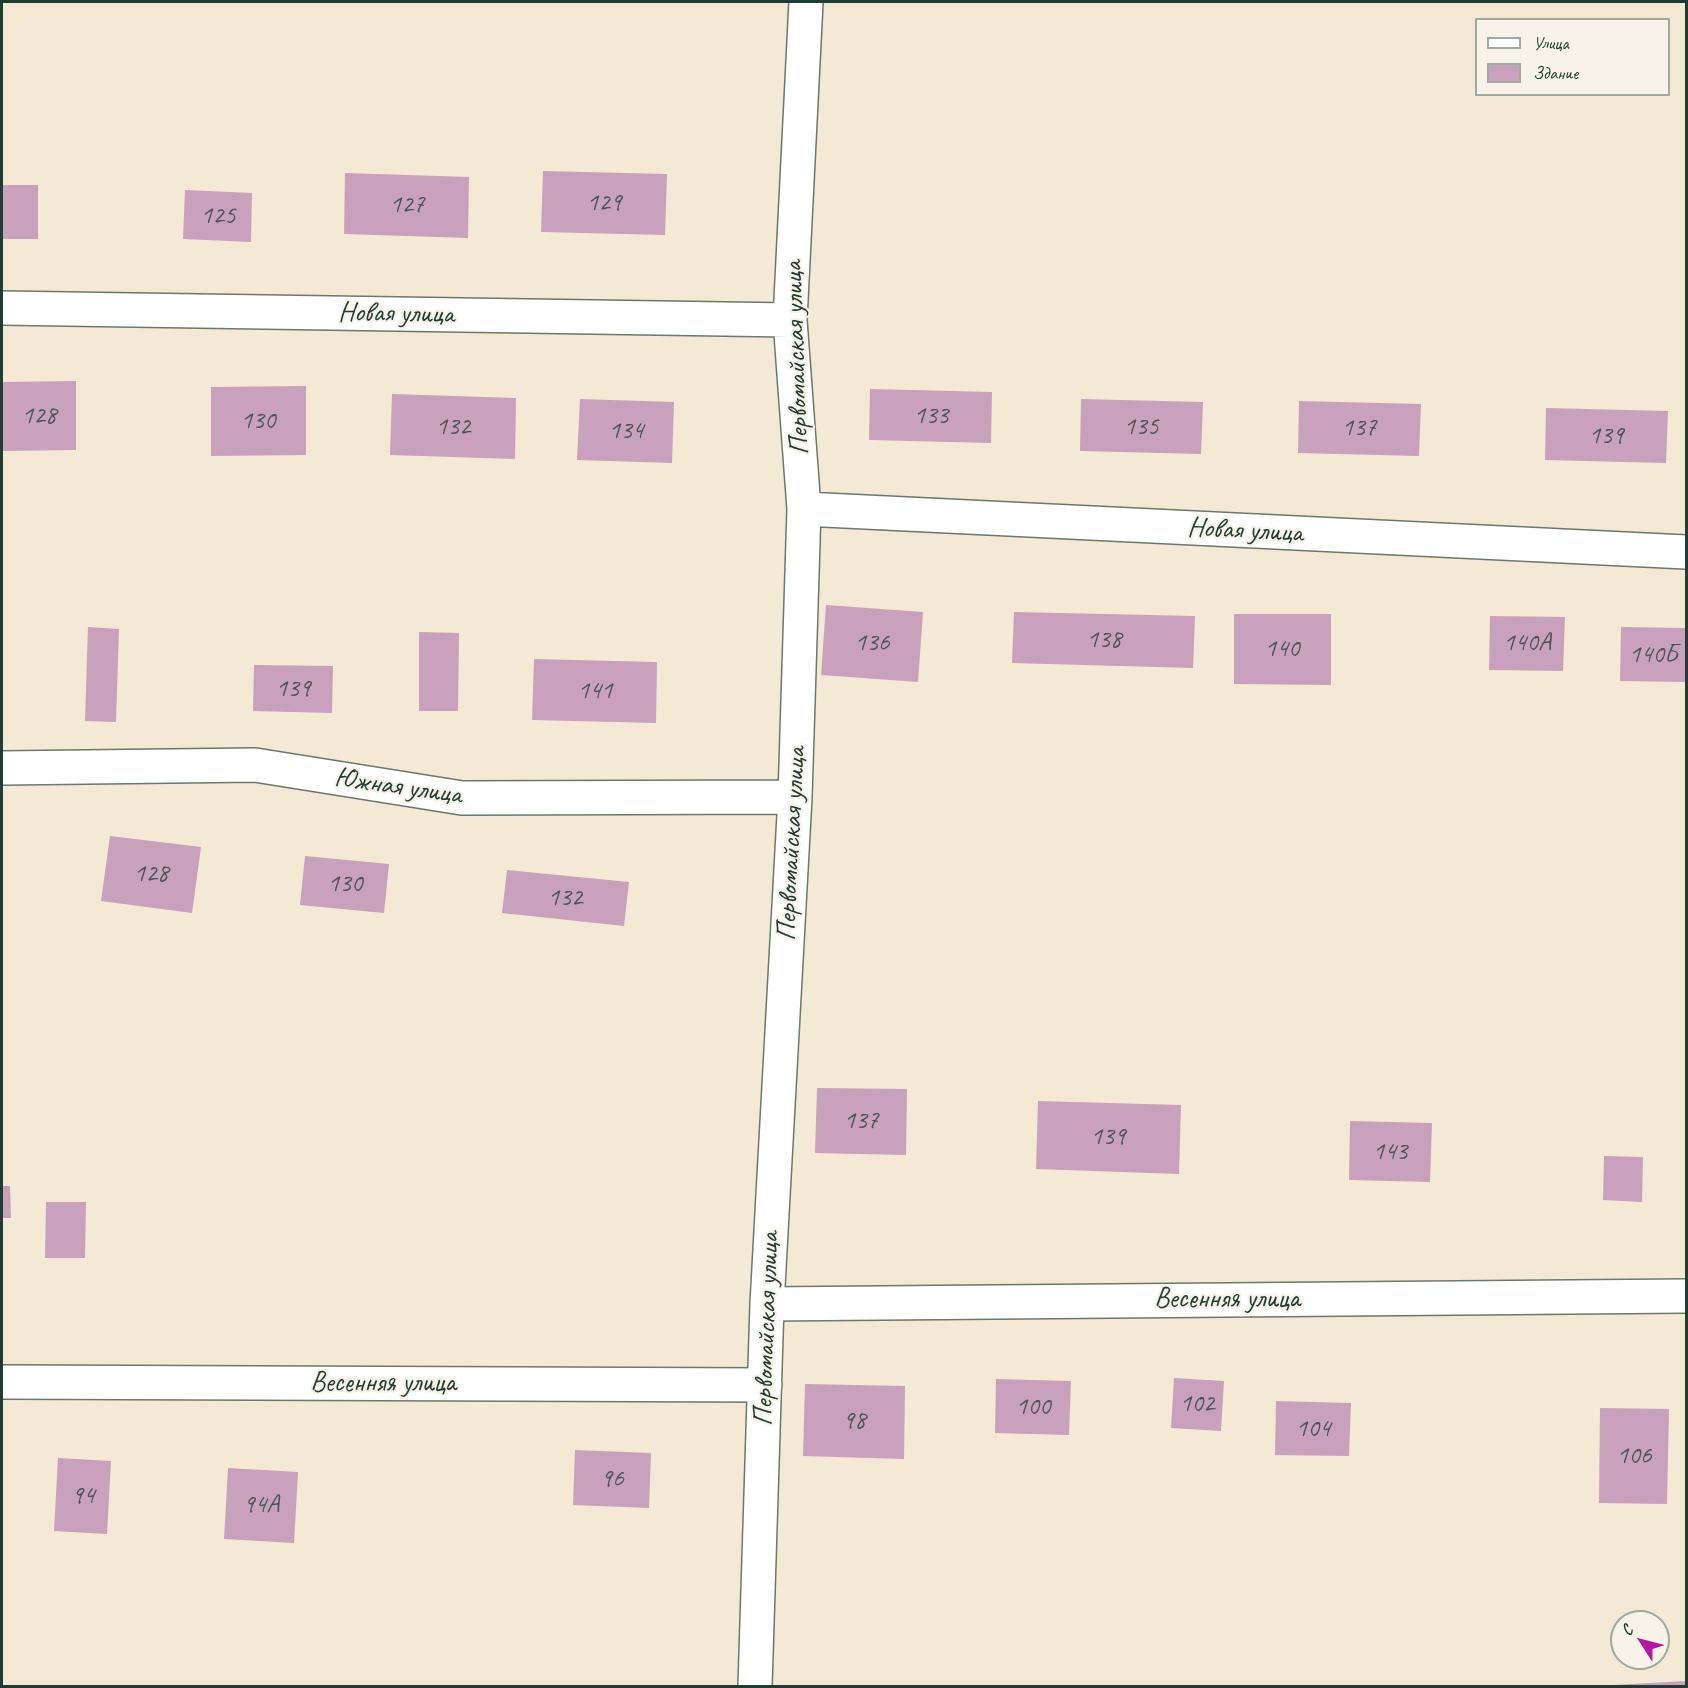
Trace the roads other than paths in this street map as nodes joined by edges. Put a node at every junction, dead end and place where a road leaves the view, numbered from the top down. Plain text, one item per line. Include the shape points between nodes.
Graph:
1 (806, 2) edge
2 (2, 308) edge
3 (790, 320) junction
4 (804, 509) junction
5 (1686, 552) edge
6 (2, 768) edge
7 (795, 798) junction
8 (1686, 1296) edge
9 (767, 1304) junction
10 (2, 1382) edge
11 (765, 1385) junction
12 (755, 1686) edge

1 - 3 street, Первомайская улица
2 - 3 street, Новая улица
3 - 4 street, Первомайская улица
4 - 5 street, Новая улица
4 - 7 street, Первомайская улица
6 - 7 street, Южная улица via 255,765 462,798
7 - 9 street, Первомайская улица
8 - 9 street, Весенняя улица
9 - 11 street, Первомайская улица
10 - 11 street, Весенняя улица
11 - 12 street, Первомайская улица

